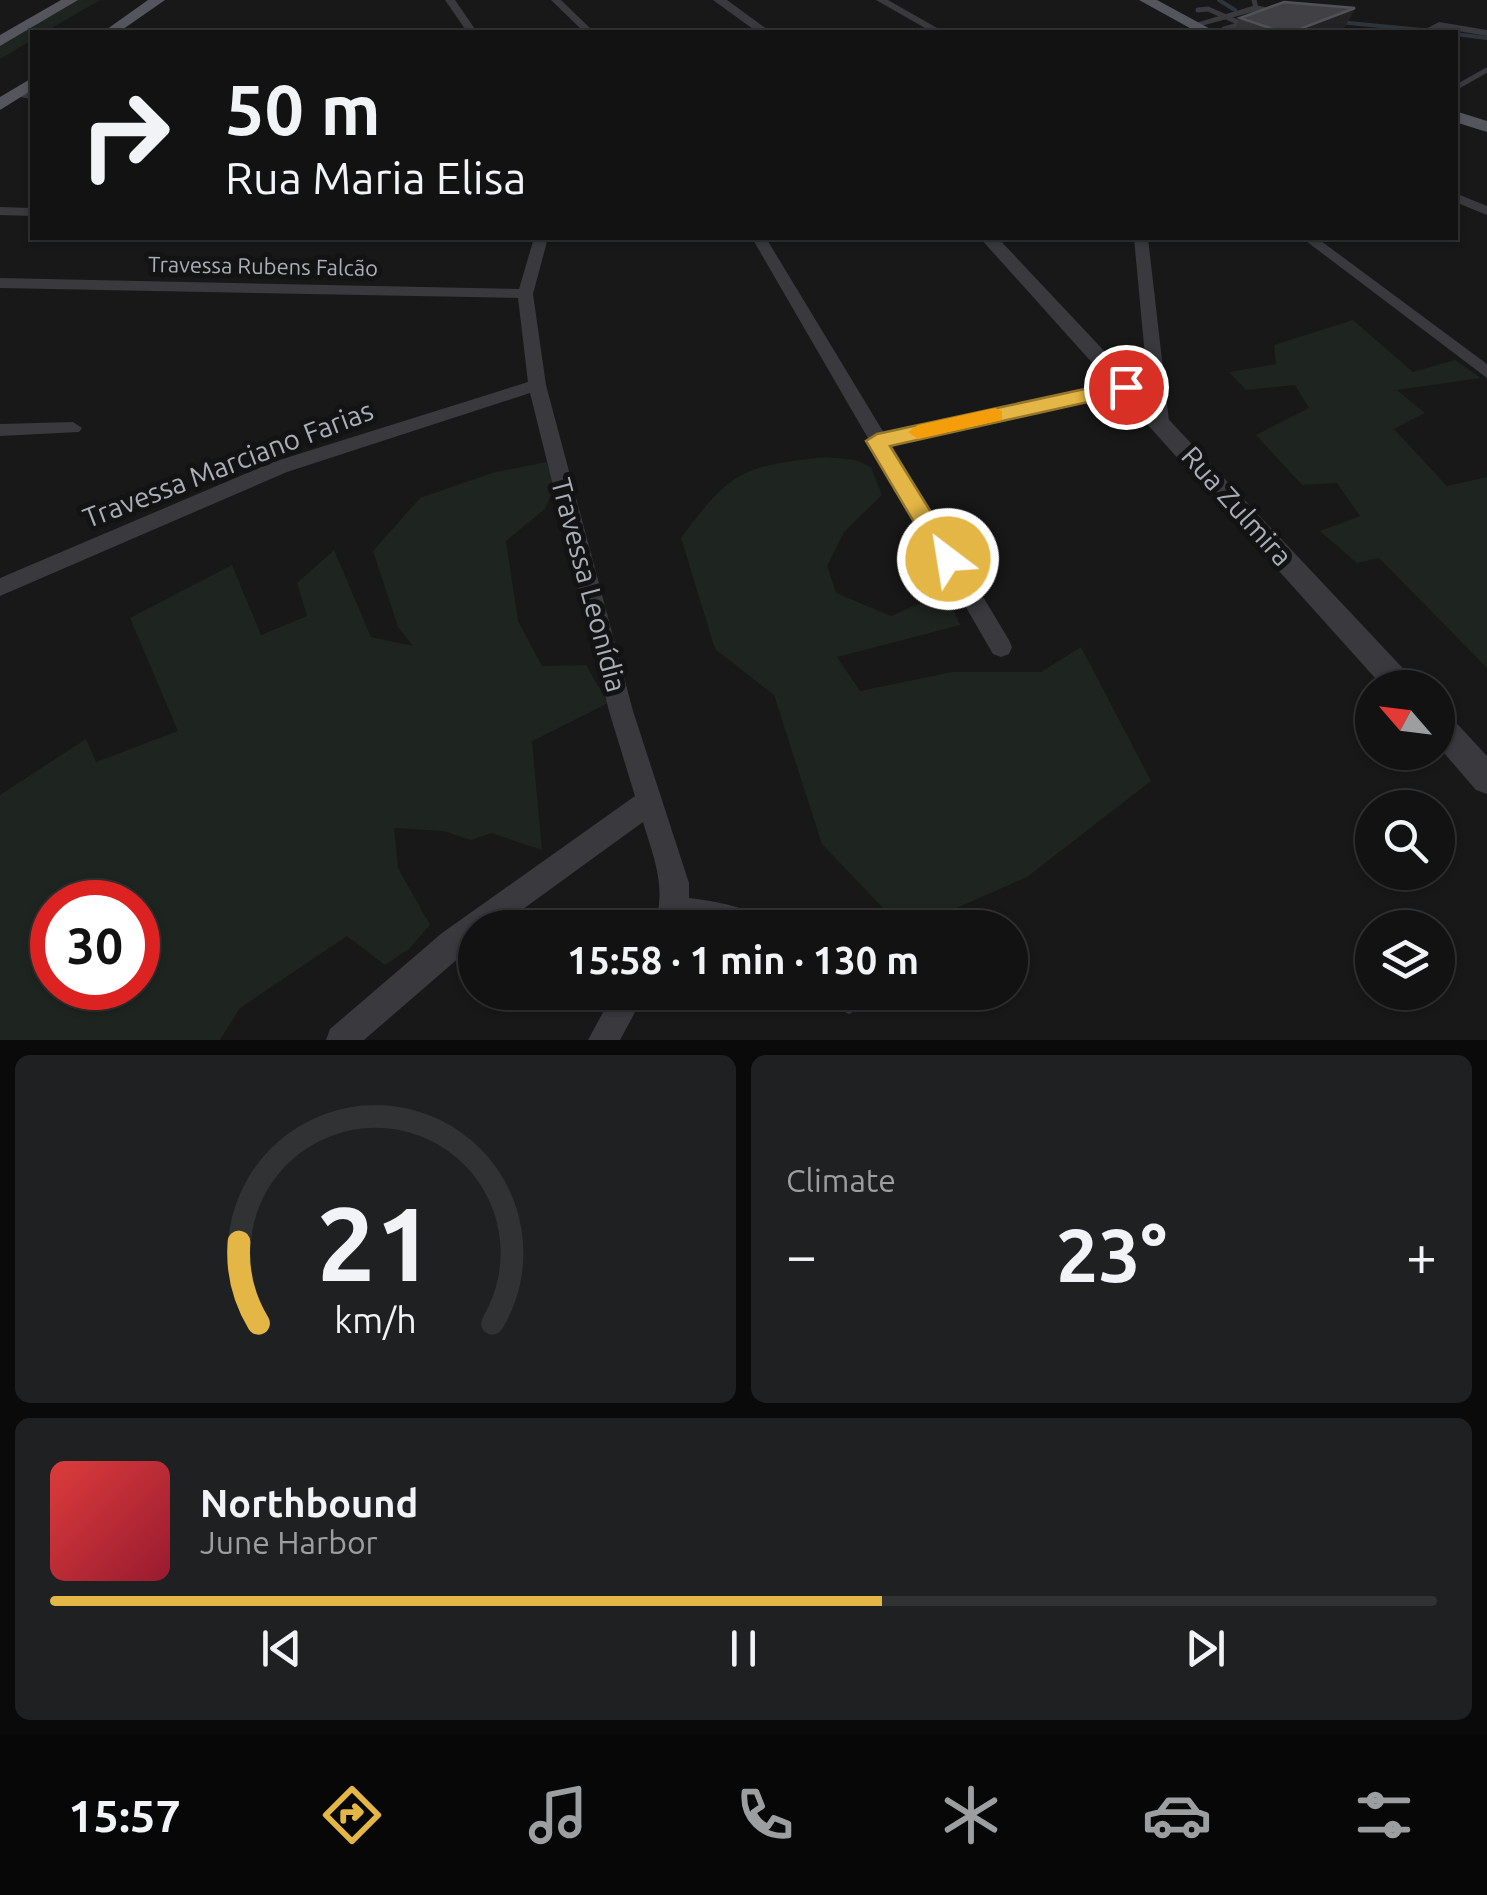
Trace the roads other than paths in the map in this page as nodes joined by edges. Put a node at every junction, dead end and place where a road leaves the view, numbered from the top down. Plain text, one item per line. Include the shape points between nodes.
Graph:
1 (71, 0) edge
2 (158, 0) edge
3 (450, 0) edge
4 (556, 0) edge
5 (719, 0) edge
6 (881, 0) edge
7 (1146, 0) edge
8 (1255, 4) edge
9 (1299, 14) edge
10 (1210, 23) edge
11 (113, 30) edge
12 (471, 30) edge
13 (587, 30) edge
14 (761, 30) edge
15 (935, 30) edge
16 (1458, 31) edge
17 (1487, 33) edge
18 (0, 41) edge
19 (1487, 70) edge
20 (1458, 86) edge
21 (27, 91) edge
22 (0, 105) edge
23 (1458, 117) edge
24 (1487, 126) edge
25 (1458, 198) edge
26 (1487, 211) edge
27 (0, 212) edge
28 (30, 212) edge
29 (540, 240) edge
30 (760, 240) edge
31 (992, 240) edge
32 (1142, 240) edge
33 (1312, 240) edge
34 (0, 283) edge
35 (524, 294) junction
36 (1487, 372) edge
37 (538, 385) junction
38 (1126, 387) junction
39 (1160, 422) junction
40 (73, 428) dead end
41 (0, 430) edge
42 (877, 441) junction
43 (0, 587) edge
44 (1002, 648) dead end
45 (1387, 670) edge
46 (1455, 744) edge
47 (1487, 779) edge
48 (649, 802) junction
49 (672, 910) edge
50 (620, 1010) edge
51 (341, 1040) edge
52 (603, 1040) edge

1 - 18 main road
2 - 11 main road
3 - 12 street
4 - 13 street
5 - 14 street
6 - 15 street
7 - 10 main road
8 - 9 street
8 - 10 street
16 - 17 street
19 - 20 lane
21 - 22 main road
23 - 24 main road
25 - 26 street
27 - 28 street
29 - 35 street, Travessa Leonídia
30 - 42 street
31 - 38 street, Rua Zulmira
32 - 39 street
33 - 36 street
34 - 35 street, Travessa Rubens Falcão
35 - 37 street, Travessa Leonídia
37 - 43 street, Travessa Marciano Farias via 280,467
37 - 48 street, Travessa Leonídia
38 - 39 street, Rua Zulmira
38 - 42 street
39 - 45 street, Rua Zulmira
40 - 41 street
42 - 44 street
46 - 47 street
48 - 49 street, Travessa Leonídia via 675,883
48 - 51 street via 452,943
50 - 52 street

